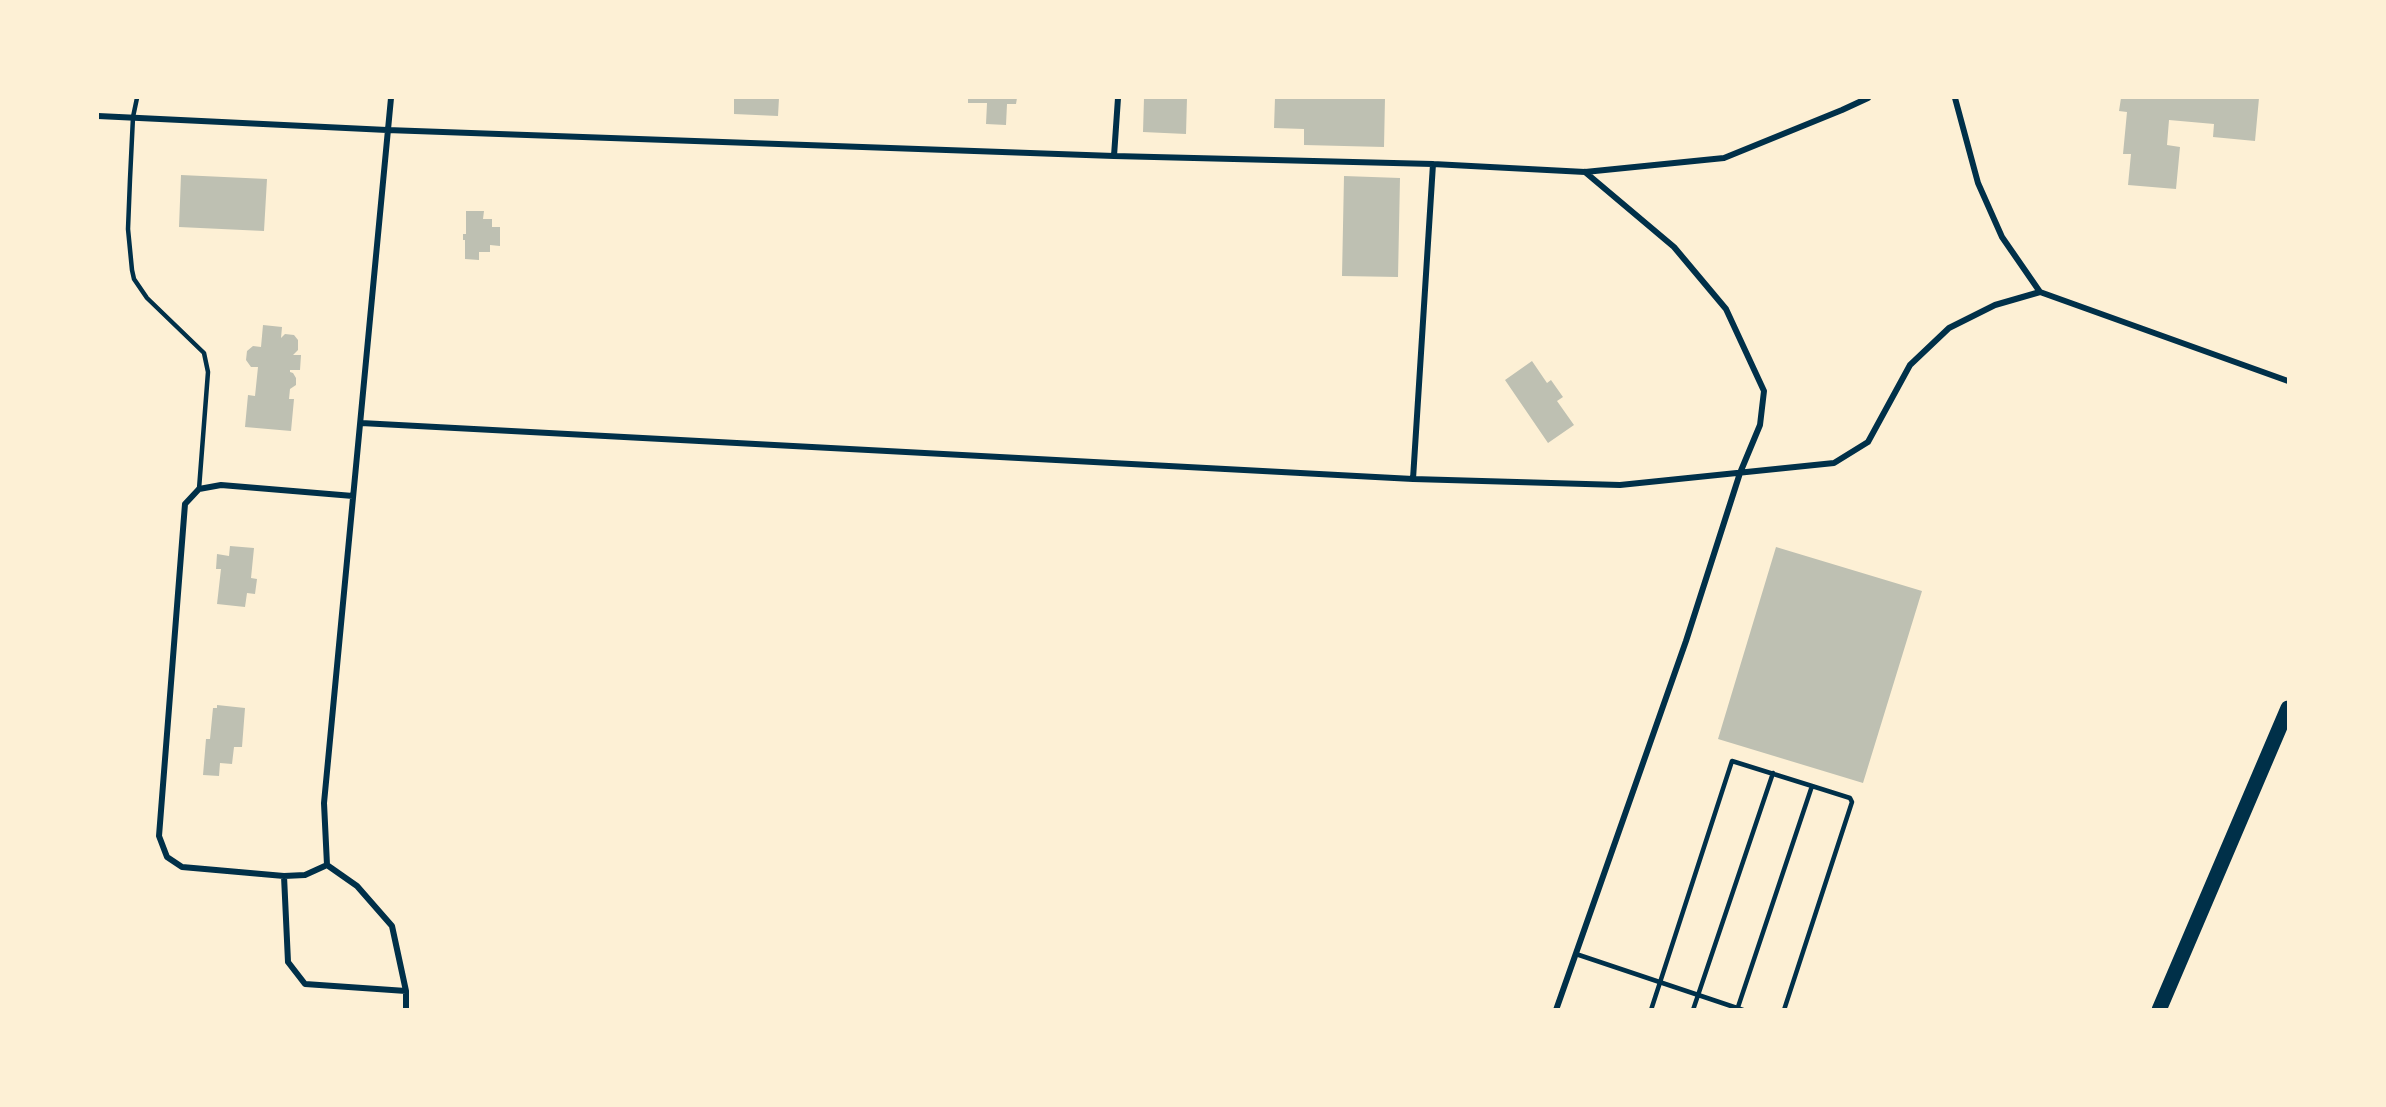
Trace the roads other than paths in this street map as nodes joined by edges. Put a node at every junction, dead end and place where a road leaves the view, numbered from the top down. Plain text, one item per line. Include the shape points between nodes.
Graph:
1 (137, 98) edge
2 (391, 98) edge
3 (1118, 98) edge
4 (1868, 98) edge
5 (1955, 98) edge
6 (98, 116) edge
7 (133, 117) junction
8 (387, 130) junction
9 (1114, 156) junction
10 (1433, 164) junction
11 (1585, 172) junction
12 (2040, 292) junction
13 (2289, 381) edge
14 (361, 423) junction
15 (1740, 473) junction
16 (1413, 479) junction
17 (199, 489) junction
18 (353, 496) junction
19 (2289, 708) edge
20 (1773, 773) junction
21 (1812, 786) junction
22 (327, 865) junction
23 (284, 876) junction
24 (1576, 954) junction
25 (1660, 982) junction
26 (406, 991) junction
27 (1698, 995) junction
28 (1739, 1009) edge
29 (406, 1010) edge
30 (1556, 1010) edge
31 (1651, 1010) edge
32 (1693, 1010) edge
33 (1784, 1010) edge
34 (2159, 1010) edge

1 - 7 lane
2 - 8 street
3 - 9 street
4 - 11 street via 1725,158
5 - 12 street via 1978,183 2002,237
6 - 7 street
7 - 8 street
7 - 17 lane via 128,229 134,279 147,298 204,353 208,372
8 - 9 street
8 - 14 street
9 - 10 street
10 - 11 street
10 - 16 street
11 - 15 street via 1674,247 1726,309 1764,391 1760,425
12 - 13 street
12 - 15 street via 1995,305 1949,328 1910,365 1868,442 1834,463
14 - 16 street
14 - 18 street
15 - 16 street via 1620,484
15 - 24 street via 1686,641
17 - 18 street via 221,485
17 - 23 street via 185,504 159,836 167,857 182,867
18 - 22 street via 324,803
19 - 34 main road
20 - 21 lane
20 - 25 lane via 1732,761
20 - 27 lane
21 - 28 lane
21 - 33 lane via 1851,798 1852,802
22 - 23 street via 305,875
22 - 26 street via 357,886 392,926
23 - 26 street via 288,962 305,984
24 - 25 lane
24 - 30 street
25 - 27 lane
25 - 31 lane
26 - 29 street
27 - 28 lane
27 - 32 lane

